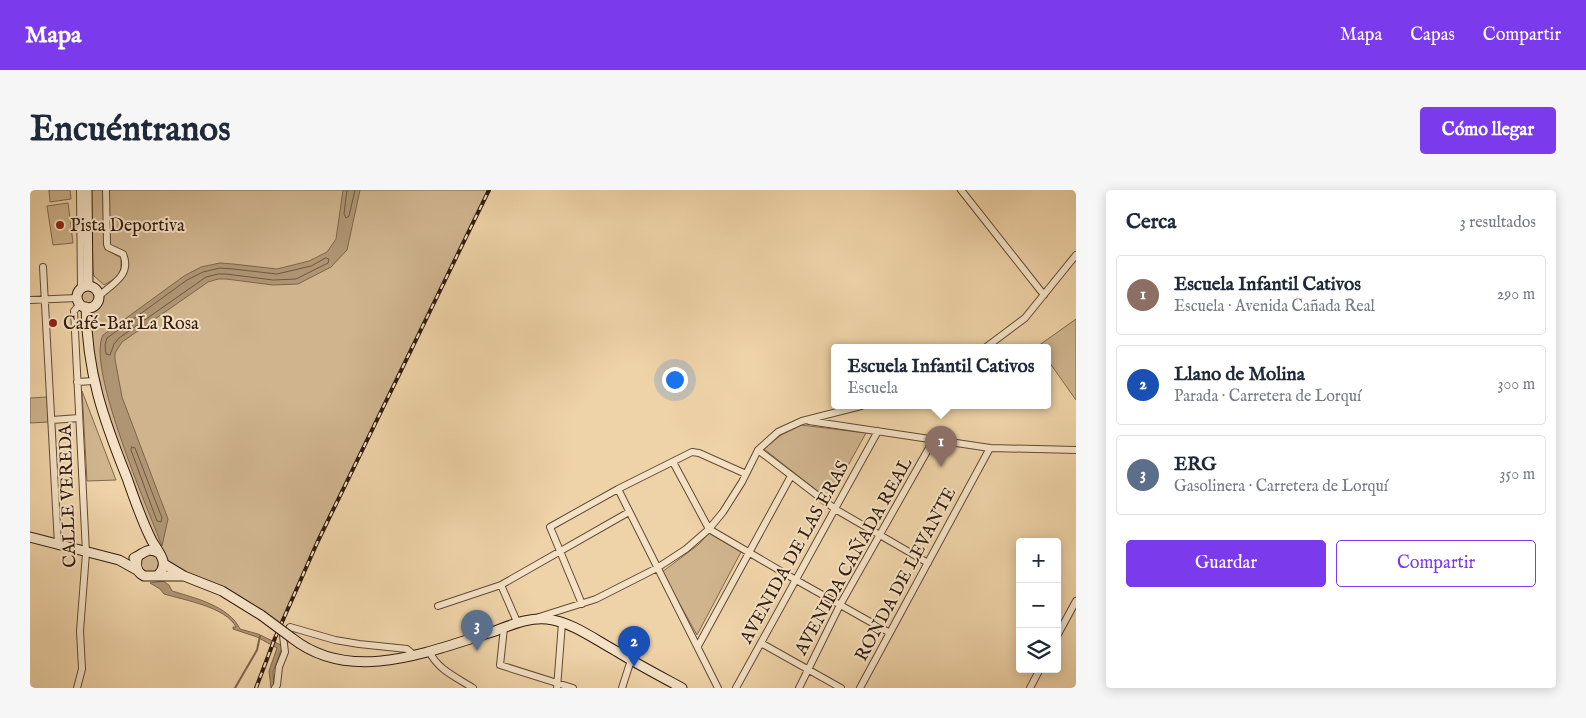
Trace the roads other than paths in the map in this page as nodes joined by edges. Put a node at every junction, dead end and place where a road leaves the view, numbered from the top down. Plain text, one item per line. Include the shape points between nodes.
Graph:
1 (80, 190) edge
2 (87, 190) edge
3 (106, 190) edge
4 (960, 190) edge
5 (1076, 255) edge
6 (43, 267) dead end
7 (1044, 294) junction
8 (99, 296) junction
9 (82, 297) junction
10 (30, 300) edge
11 (45, 300) junction
12 (990, 344) edge
13 (94, 381) junction
14 (77, 382) junction
15 (848, 409) edge
16 (79, 418) junction
17 (52, 420) junction
18 (802, 421) junction
19 (878, 431) junction
20 (934, 439) junction
21 (990, 448) junction
22 (758, 450) junction
23 (1076, 450) edge
24 (673, 462) junction
25 (746, 474) junction
26 (792, 476) junction
27 (618, 489) junction
28 (835, 509) junction
29 (629, 512) junction
30 (146, 528) junction
31 (709, 528) junction
32 (879, 535) junction
33 (30, 537) edge
34 (58, 545) junction
35 (560, 552) junction
36 (86, 553) junction
37 (159, 553) junction
38 (141, 554) junction
39 (750, 554) junction
40 (120, 560) junction
41 (928, 563) junction
42 (164, 564) junction
43 (657, 568) junction
44 (138, 570) junction
45 (158, 575) junction
46 (184, 576) junction
47 (796, 580) junction
48 (501, 585) junction
49 (1076, 601) edge
50 (582, 604) junction
51 (840, 605) junction
52 (438, 606) dead end
53 (528, 620) junction
54 (562, 623) junction
55 (518, 624) junction
56 (504, 628) junction
57 (1061, 629) edge
58 (890, 633) junction
59 (761, 643) junction
60 (698, 646) junction
61 (429, 651) junction
62 (414, 655) junction
63 (631, 660) junction
64 (808, 670) junction
65 (1038, 673) edge
66 (557, 685) edge
67 (77, 688) edge
68 (275, 688) edge
69 (473, 688) edge
70 (573, 688) edge
71 (622, 688) edge
72 (682, 688) edge
73 (718, 688) edge
74 (736, 688) edge
75 (799, 688) edge
76 (841, 688) edge
77 (860, 688) edge
78 (1030, 688) edge

1 - 9 street, CALLE VEREDA
2 - 9 main road
3 - 8 street via 107,244 123,254 124,274
4 - 7 street
5 - 7 street
6 - 11 street
7 - 12 street via 1025,318
8 - 9 main road via 95,288
8 - 9 main road via 96,305
9 - 11 street
9 - 13 main road
9 - 14 street, CALLE VEREDA via 74,311
10 - 11 street
11 - 17 street
13 - 14 street
13 - 30 main road via 105,421
14 - 16 street, CALLE VEREDA
15 - 18 street
16 - 17 street
16 - 36 street, CALLE VEREDA
17 - 34 street
18 - 19 street
18 - 22 street via 778,432
19 - 20 street
19 - 28 street, AVENIDA DE LAS ERAS
20 - 21 street
20 - 32 street, AVENIDA CAÑADA REAL
21 - 23 street
21 - 41 street, RONDA DE LEVANTE
22 - 25 street
22 - 26 street
24 - 25 street via 692,452
24 - 27 street
24 - 31 street
25 - 31 street via 723,512
26 - 28 street
26 - 39 street
27 - 29 street
27 - 35 street via 550,527
28 - 32 street
28 - 47 street, AVENIDA DE LAS ERAS
29 - 35 street
29 - 43 street
30 - 37 main road
30 - 38 main road via 146,544
31 - 39 street
31 - 43 street via 686,549
32 - 41 street
32 - 51 street, AVENIDA CAÑADA REAL
33 - 34 main road
34 - 36 main road
35 - 48 street
35 - 50 street
36 - 40 main road
36 - 67 street, CALLE VEREDA via 80,630 82,669
37 - 38 main road via 150,550
37 - 42 main road
38 - 40 main road
38 - 44 main road via 136,565
39 - 47 street
39 - 60 street
40 - 44 main road
41 - 58 street, RONDA DE LEVANTE
42 - 45 main road
42 - 46 main road
43 - 50 street
43 - 60 street
44 - 45 main road via 144,576
45 - 46 main road
46 - 62 main road, bridge via 222,591 317,652 353,662 375,662
47 - 51 street
47 - 59 street, AVENIDA DE LAS ERAS
48 - 52 street
48 - 55 street
49 - 57 street
50 - 53 street
51 - 58 street
51 - 64 street, AVENIDA CAÑADA REAL
53 - 54 main road via 546,619
53 - 55 main road
54 - 63 main road
54 - 66 street
55 - 56 main road
56 - 61 main road
56 - 66 street via 500,665
58 - 77 street, RONDA DE LEVANTE
59 - 64 street
59 - 74 street, AVENIDA DE LAS ERAS
60 - 73 street
61 - 62 main road
61 - 69 street via 441,668
62 - 68 street via 407,648 334,640 290,627 283,636 285,652
63 - 71 street
63 - 72 main road
64 - 75 street, AVENIDA CAÑADA REAL
64 - 76 street
65 - 78 street
66 - 70 street

